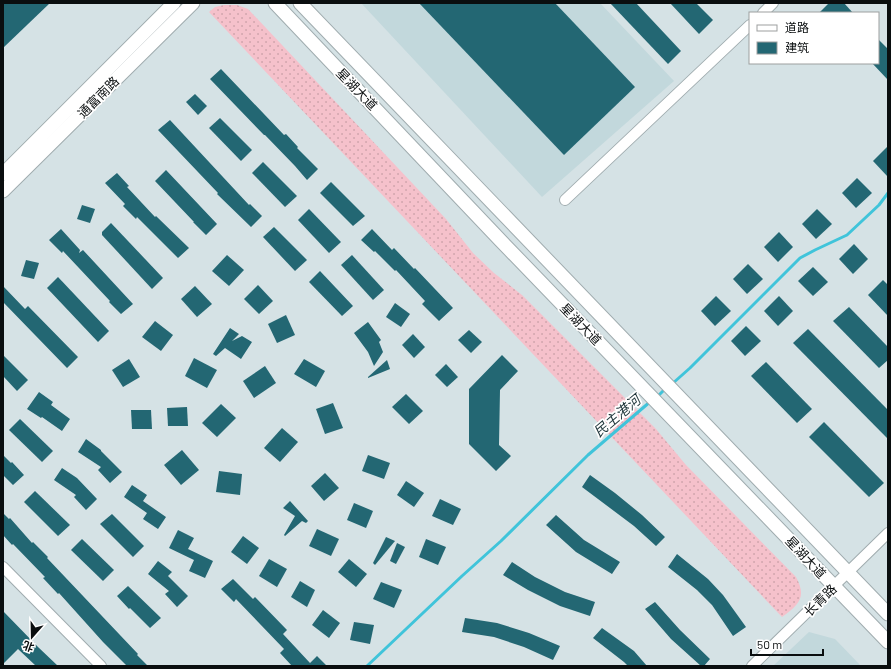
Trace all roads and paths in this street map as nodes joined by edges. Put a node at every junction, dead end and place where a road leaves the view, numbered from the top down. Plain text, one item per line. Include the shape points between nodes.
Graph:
1 (174, 3) edge
2 (193, 3) edge
3 (275, 3) edge
4 (300, 3) edge
5 (773, 3) edge
6 (763, 12) edge
7 (749, 26) edge
8 (3, 174) edge
9 (3, 191) edge
10 (565, 200) dead end
11 (888, 533) edge
12 (3, 567) edge
13 (848, 573) junction
14 (834, 586) junction
15 (888, 614) edge
16 (888, 642) edge
17 (101, 666) edge
18 (752, 666) edge

1 - 8 main road, 通富南路
2 - 9 main road, 通富南路
3 - 14 main road, 星湖大道
4 - 13 main road, 星湖大道
5 - 6 street
7 - 10 street
11 - 13 street, 长青路
12 - 17 street
13 - 14 street, 长青路
13 - 15 main road, 星湖大道
14 - 16 main road, 星湖大道
14 - 18 street, 长青路

